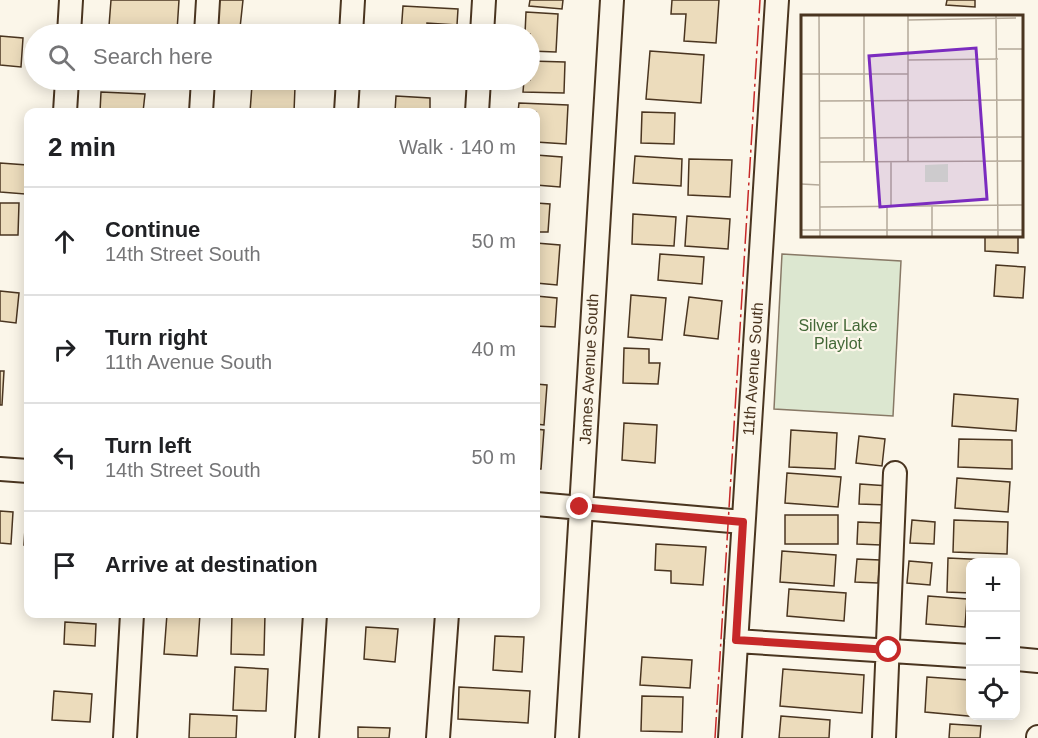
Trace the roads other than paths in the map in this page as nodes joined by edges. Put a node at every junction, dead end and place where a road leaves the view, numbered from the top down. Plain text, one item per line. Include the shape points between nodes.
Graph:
1 (71, 0) edge
2 (208, 0) edge
3 (353, 0) edge
4 (484, 0) edge
5 (612, 0) edge
6 (777, 0) edge
7 (70, 24) edge
8 (207, 24) edge
9 (352, 24) edge
10 (483, 24) edge
11 (66, 90) edge
12 (202, 90) edge
13 (347, 90) edge
14 (478, 90) edge
15 (65, 108) edge
16 (201, 108) edge
17 (346, 108) edge
18 (477, 108) edge
19 (0, 469) edge
20 (24, 471) edge
21 (895, 473) dead end
22 (540, 504) edge
23 (580, 507) junction
24 (743, 522) junction
25 (132, 618) edge
26 (315, 618) edge
27 (447, 618) edge
28 (736, 640) junction
29 (889, 650) junction
30 (966, 656) edge
31 (1020, 659) edge
32 (1038, 661) edge
33 (125, 738) edge
34 (307, 738) edge
35 (438, 738) edge
36 (567, 738) edge
37 (730, 738) edge
38 (884, 738) edge

1 - 7 street
2 - 8 street
3 - 9 street
4 - 10 street
5 - 23 street, James Avenue South
6 - 24 street, 11th Avenue South
11 - 15 street
12 - 16 street
13 - 17 street
14 - 18 street
19 - 20 street
21 - 29 street
22 - 23 street
23 - 24 street
23 - 36 street, James Avenue South
24 - 28 street, 11th Avenue South
25 - 33 street
26 - 34 street
27 - 35 street
28 - 29 street
28 - 37 street, 11th Avenue South
29 - 30 street
29 - 38 street
31 - 32 street

